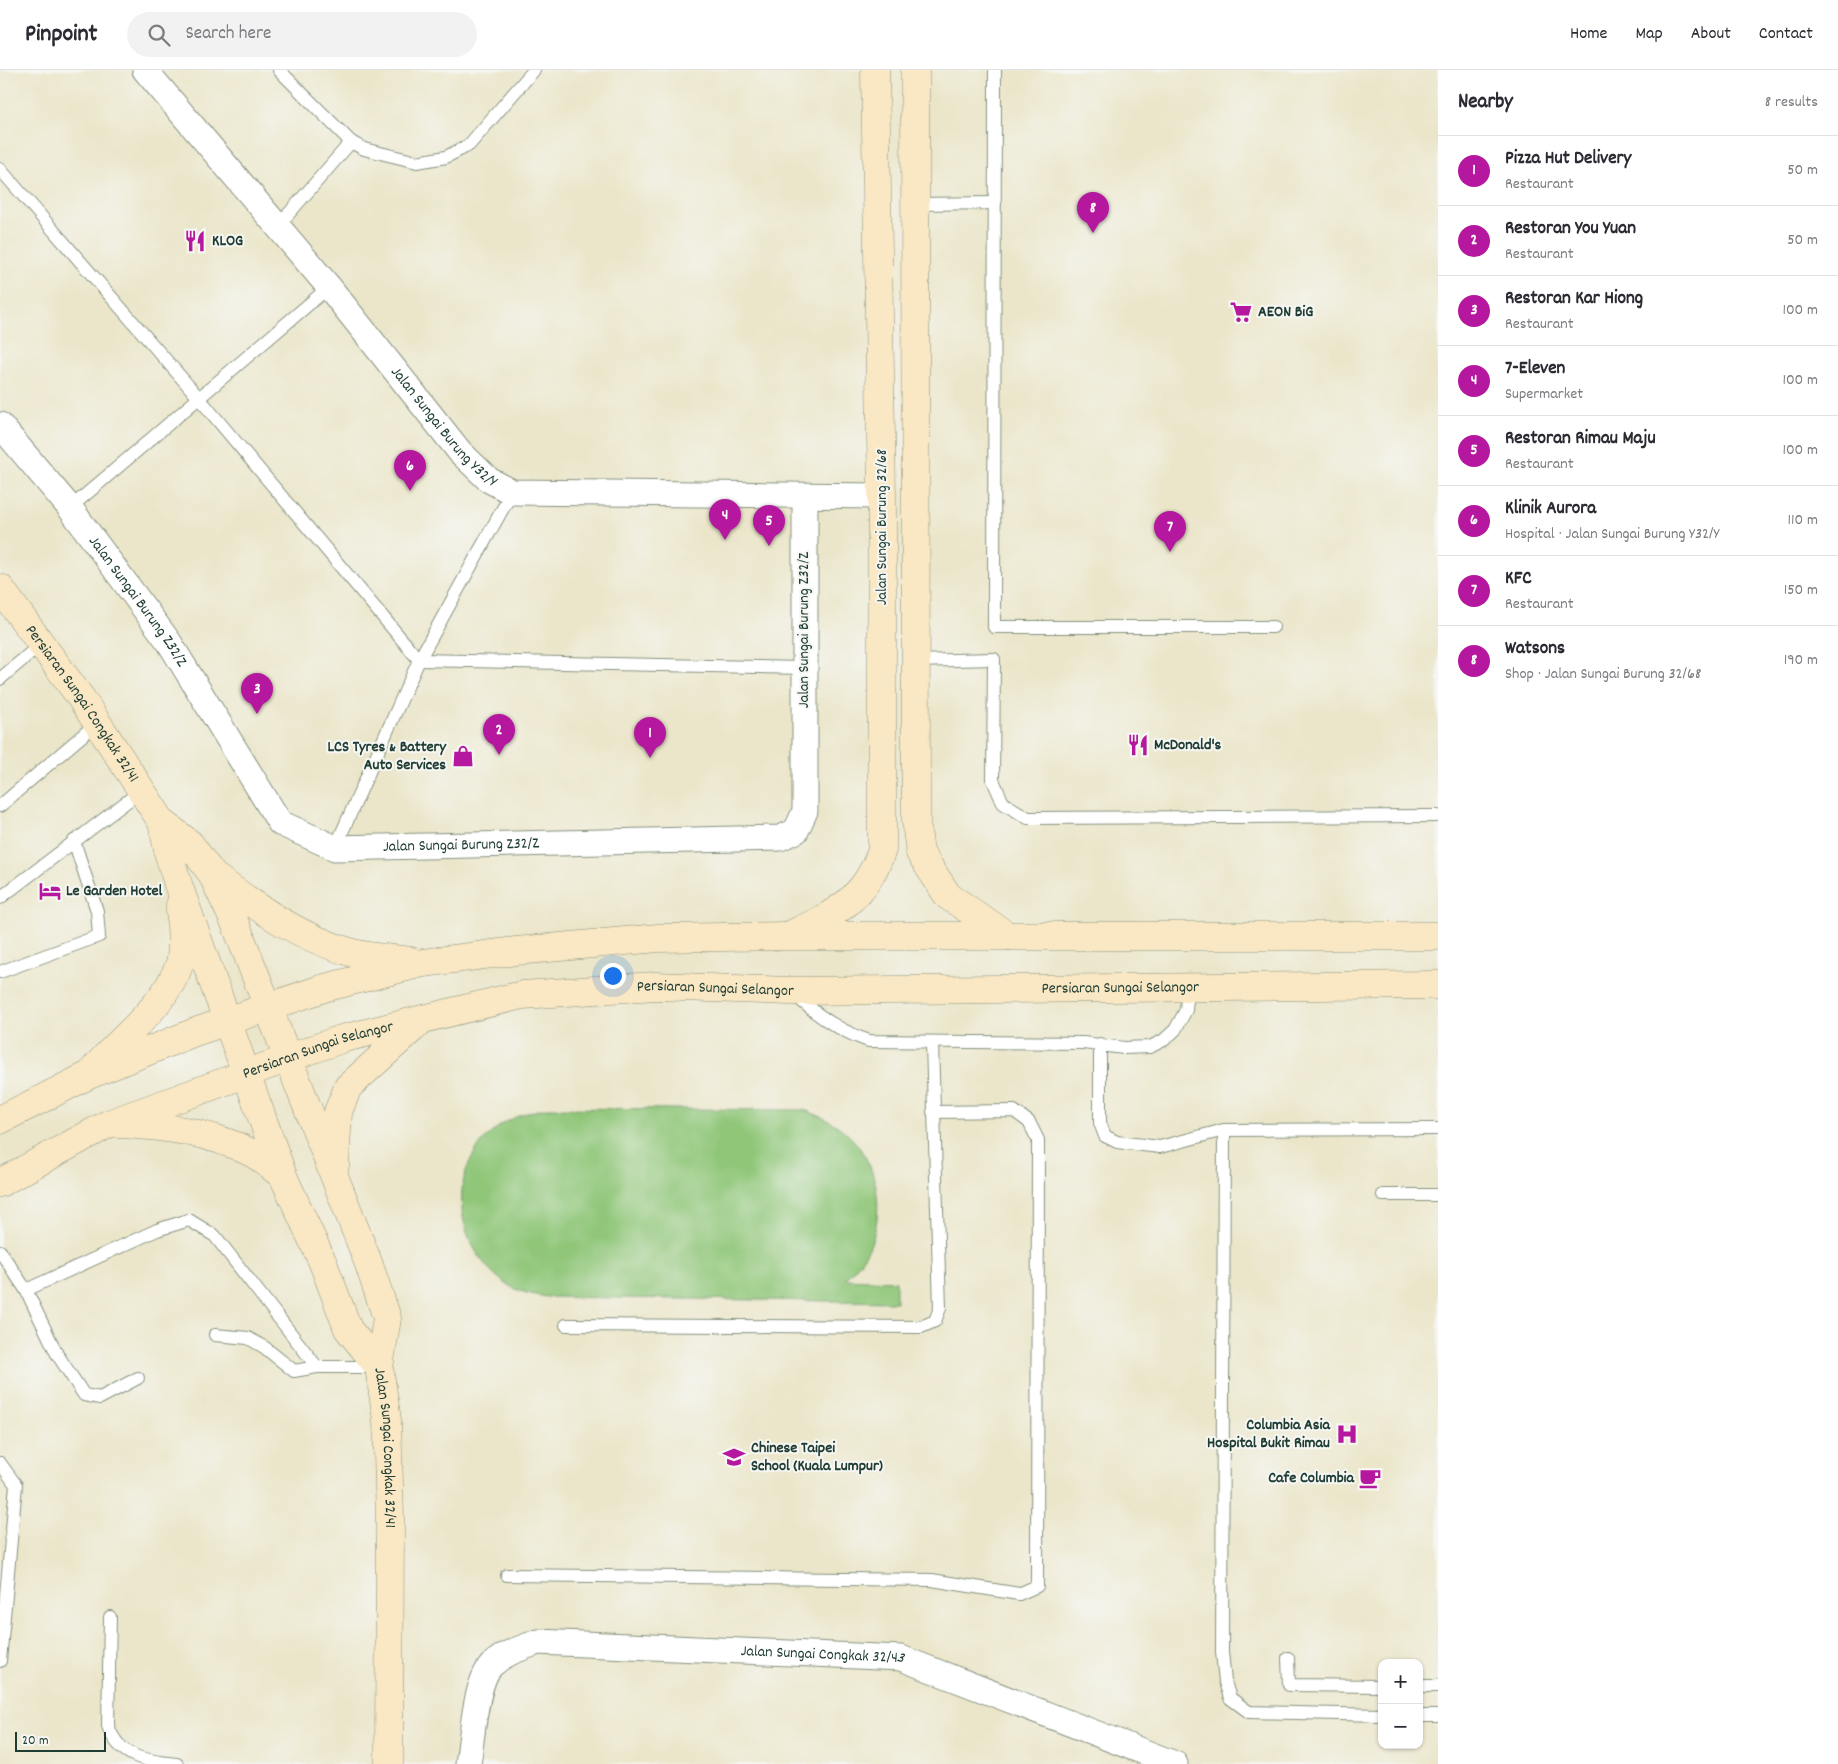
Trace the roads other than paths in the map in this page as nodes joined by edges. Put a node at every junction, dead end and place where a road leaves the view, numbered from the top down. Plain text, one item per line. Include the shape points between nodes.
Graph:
1 (145, 70) edge
2 (279, 70) edge
3 (534, 70) edge
4 (875, 70) edge
5 (915, 70) edge
6 (995, 70) edge
7 (351, 142) junction
8 (0, 170) edge
9 (995, 203) junction
10 (917, 204) junction
11 (278, 226) junction
12 (879, 278) junction
13 (330, 287) junction
14 (199, 398) junction
15 (0, 425) edge
16 (512, 492) junction
17 (805, 496) junction
18 (882, 496) junction
19 (70, 508) junction
20 (0, 588) edge
21 (1274, 627) dead end
22 (41, 644) junction
23 (419, 660) junction
24 (915, 661) junction
25 (803, 668) junction
26 (0, 679) edge
27 (97, 722) junction
28 (142, 790) junction
29 (0, 806) edge
30 (1438, 816) edge
31 (162, 822) junction
32 (74, 841) junction
33 (334, 848) junction
34 (212, 874) junction
35 (179, 887) junction
36 (0, 898) edge
37 (1438, 929) edge
38 (786, 936) junction
39 (1008, 936) junction
40 (1318, 936) junction
41 (1438, 936) edge
42 (423, 963) junction
43 (0, 972) edge
44 (1438, 985) edge
45 (1188, 987) junction
46 (790, 991) junction
47 (268, 1007) junction
48 (426, 1017) junction
49 (227, 1021) junction
50 (932, 1043) junction
51 (1100, 1044) junction
52 (288, 1058) junction
53 (247, 1073) junction
54 (89, 1075) junction
55 (933, 1112) junction
56 (0, 1120) edge
57 (108, 1124) junction
58 (1438, 1128) edge
59 (1224, 1130) junction
60 (284, 1176) junction
61 (334, 1176) junction
62 (0, 1184) edge
63 (1438, 1194) edge
64 (1383, 1195) dead end
65 (0, 1251) edge
66 (26, 1290) junction
67 (566, 1325) dead end
68 (215, 1335) dead end
69 (317, 1367) junction
70 (379, 1367) junction
71 (138, 1378) dead end
72 (0, 1464) edge
73 (507, 1575) dead end
74 (110, 1617) dead end
75 (1288, 1658) dead end
76 (0, 1661) edge
77 (1378, 1686) edge
78 (1423, 1686) edge
79 (1438, 1686) edge
80 (1378, 1715) edge
81 (1423, 1716) edge
82 (1438, 1716) edge
83 (177, 1764) edge
84 (389, 1764) edge
85 (468, 1764) edge
86 (1175, 1764) edge

1 - 11 street, Jalan Sungai Burung Y32/Y
2 - 7 lane
3 - 7 lane via 469,145 446,157 417,162 364,149
4 - 12 main road, Jalan Sungai Burung 32/68
5 - 10 main road, Jalan Sungai Burung 32/68
6 - 9 lane
7 - 11 lane
8 - 14 lane
9 - 10 lane
9 - 21 lane via 994,627
10 - 12 main road via 899,220
10 - 24 main road, Jalan Sungai Burung 32/68
11 - 13 street, Jalan Sungai Burung Y32/Y
12 - 18 main road, Jalan Sungai Burung 32/68
13 - 14 lane
13 - 16 street, Jalan Sungai Burung Y32/Y via 460,452 489,480
14 - 19 lane
14 - 23 lane
15 - 19 street, Jalan Sungai Burung Z32/Z
16 - 17 street, Jalan Sungai Burung Y32/Y
16 - 23 lane
17 - 18 street, Jalan Sungai Burung Y32/Y
17 - 25 street, Jalan Sungai Burung Z32/Z
18 - 38 main road, Jalan Sungai Burung 32/68 via 882,850 875,871 846,904
19 - 33 street, Jalan Sungai Burung Z32/Z via 169,642 280,823
20 - 22 main road, Persiaran Sungai Congkak 32/41
22 - 26 lane
22 - 27 main road, Persiaran Sungai Congkak 32/41
23 - 25 lane
23 - 33 lane
24 - 30 lane via 994,659 993,780 1003,803 1028,818
24 - 39 main road, Jalan Sungai Burung 32/68 via 916,822 920,853 948,896
25 - 33 street, Jalan Sungai Burung Z32/Z via 805,811 796,831 780,838
27 - 28 main road, Persiaran Sungai Congkak 32/41
27 - 29 lane
28 - 31 main road, Persiaran Sungai Congkak 32/41
28 - 32 lane
31 - 34 main road, Persiaran Sungai Congkak 32/41 via 190,844
31 - 35 main road, Persiaran Sungai Congkak 32/41
32 - 36 lane
32 - 43 lane via 97,911 99,936
34 - 42 main road via 275,920 315,939 354,953
34 - 47 main road, Persiaran Sungai Congkak 32/41
35 - 49 main road, Persiaran Sungai Congkak 32/41
35 - 54 main road via 180,962 155,1005
37 - 40 main road
38 - 39 main road
38 - 42 main road via 658,938 516,950
39 - 40 main road
40 - 41 main road
42 - 47 main road via 324,988
44 - 45 main road, Persiaran Sungai Selangor
45 - 46 main road, Persiaran Sungai Selangor
45 - 51 lane via 1186,1010 1175,1030 1164,1040 1150,1047 1124,1048
46 - 48 main road, Persiaran Sungai Selangor via 655,986 522,995
46 - 50 lane via 823,1019 853,1036 869,1041
47 - 49 main road
47 - 52 main road, Persiaran Sungai Congkak 32/41
48 - 52 main road, Persiaran Sungai Selangor via 341,1039
48 - 61 main road via 348,1087 338,1112
49 - 53 main road, Persiaran Sungai Congkak 32/41
49 - 54 main road
50 - 51 lane
50 - 55 lane
51 - 59 lane via 1100,1123 1106,1136 1117,1142 1160,1147
52 - 53 main road, Persiaran Sungai Selangor
52 - 61 main road
53 - 57 main road, Persiaran Sungai Selangor
53 - 60 main road, Jalan Sungai Congkak 32/41
54 - 56 main road
55 - 67 lane via 940,1308 936,1321 921,1327
55 - 73 lane via 1014,1110 1029,1122 1038,1140 1037,1586 1019,1594 932,1580
57 - 60 main road via 145,1125 199,1133 253,1154
57 - 62 main road, Persiaran Sungai Selangor
58 - 59 lane
59 - 80 lane via 1222,1652 1225,1682 1230,1698 1249,1712
60 - 70 main road, Jalan Sungai Congkak 32/41 via 348,1329
61 - 70 main road via 387,1318
63 - 64 lane
65 - 66 lane
66 - 69 lane via 157,1230 188,1220 215,1236
66 - 71 lane via 57,1354 84,1395 100,1398
68 - 69 lane via 248,1338 294,1371
69 - 70 lane
70 - 84 main road, Jalan Sungai Congkak 32/41 via 387,1420 390,1518
72 - 76 lane via 16,1485
74 - 83 lane via 108,1726 112,1738 123,1751
75 - 77 lane via 1289,1685
78 - 79 lane
81 - 82 lane
85 - 86 street, Jalan Sungai Congkak 32/43 via 483,1678 491,1665 511,1651 538,1642 901,1658

